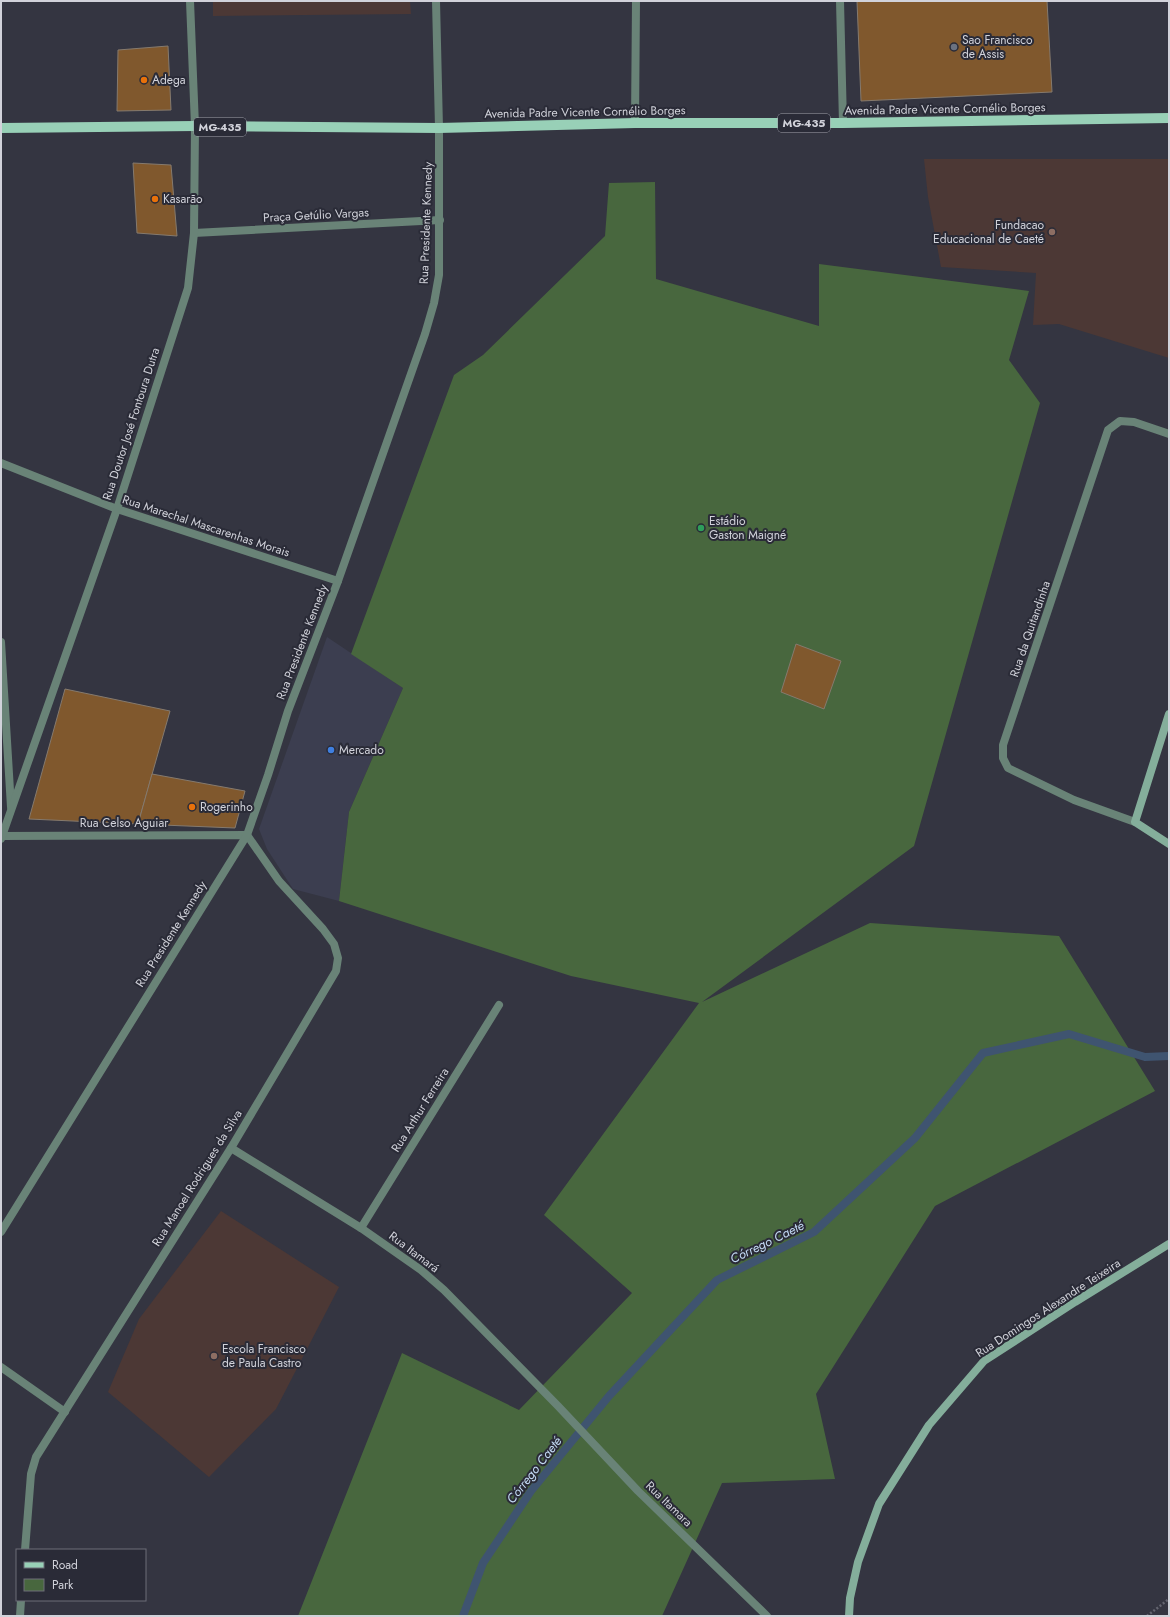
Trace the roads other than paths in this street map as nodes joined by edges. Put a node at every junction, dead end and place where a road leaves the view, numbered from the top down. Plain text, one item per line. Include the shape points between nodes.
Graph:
1 (190, 1) edge
2 (436, 1) edge
3 (636, 1) edge
4 (840, 1) edge
5 (1169, 118) edge
6 (843, 123) junction
7 (635, 124) junction
8 (195, 126) junction
9 (1, 128) edge
10 (439, 128) junction
11 (440, 220) junction
12 (194, 233) junction
13 (1169, 434) edge
14 (1, 463) edge
15 (117, 509) junction
16 (338, 582) junction
17 (1, 642) edge
18 (1169, 714) edge
19 (11, 812) junction
20 (1135, 822) junction
21 (247, 835) junction
22 (2, 837) edge
23 (1169, 844) edge
24 (499, 1005) dead end
25 (231, 1148) junction
26 (361, 1228) junction
27 (1, 1232) edge
28 (1169, 1244) edge
29 (1, 1367) edge
30 (558, 1406) joint
31 (65, 1412) junction
32 (25, 1549) edge
33 (21, 1601) edge
34 (20, 1616) edge
35 (767, 1616) edge
36 (849, 1616) edge

1 - 8 street, Rua Doutor José Fontoura Dutra
2 - 10 street, Rua Presidente Kennedy
3 - 7 street
4 - 6 street
5 - 6 main road, Avenida Padre Vicente Cornélio Borges / MG-435
6 - 7 main road, Avenida Padre Vicente Cornélio Borges / MG-435
7 - 10 main road, Avenida Padre Vicente Cornélio Borges / MG-435
8 - 9 main road, Avenida Padre Vicente Cornélio Borges / MG-435
8 - 10 main road, Avenida Padre Vicente Cornélio Borges / MG-435
8 - 12 street, Rua Doutor José Fontoura Dutra
10 - 11 street, Rua Presidente Kennedy
11 - 12 street, Praça Getúlio Vargas
11 - 16 street, Rua Presidente Kennedy via 439,275 434,304
12 - 15 street, Rua Doutor José Fontoura Dutra via 188,288
13 - 20 street, Rua da Quitandinha via 1134,422 1120,421 1108,430 1003,745 1003,758 1008,768 1074,800
14 - 15 street, Rua Marechal Mascarenhas Morais
15 - 16 street, Rua Marechal Mascarenhas Morais
15 - 19 street, Rua Doutor José Fontoura Dutra
16 - 21 street, Rua Presidente Kennedy via 288,711
17 - 19 street
18 - 20 street
19 - 22 street, Rua Doutor José Fontoura Dutra
20 - 23 street
21 - 22 street, Rua Celso Aguiar
21 - 25 street, Rua Manoel Rodrigues da Silva via 279,881 323,929 334,944 338,958 336,971
21 - 27 street, Rua Presidente Kennedy
24 - 26 street, Rua Arthur Ferreira
25 - 26 street, Rua Itamará
25 - 31 street, Rua Manoel Rodrigues da Silva
26 - 30 street, Rua Itamará via 421,1270 444,1290
28 - 36 street, Rua Domingos Alexandre Teixeira via 984,1361 929,1425 879,1504 858,1562
29 - 31 street
30 - 35 street, Rua Itamara via 638,1491
31 - 32 street, Rua Manoel Rodrigues da Silva via 36,1457 31,1474
33 - 34 street

